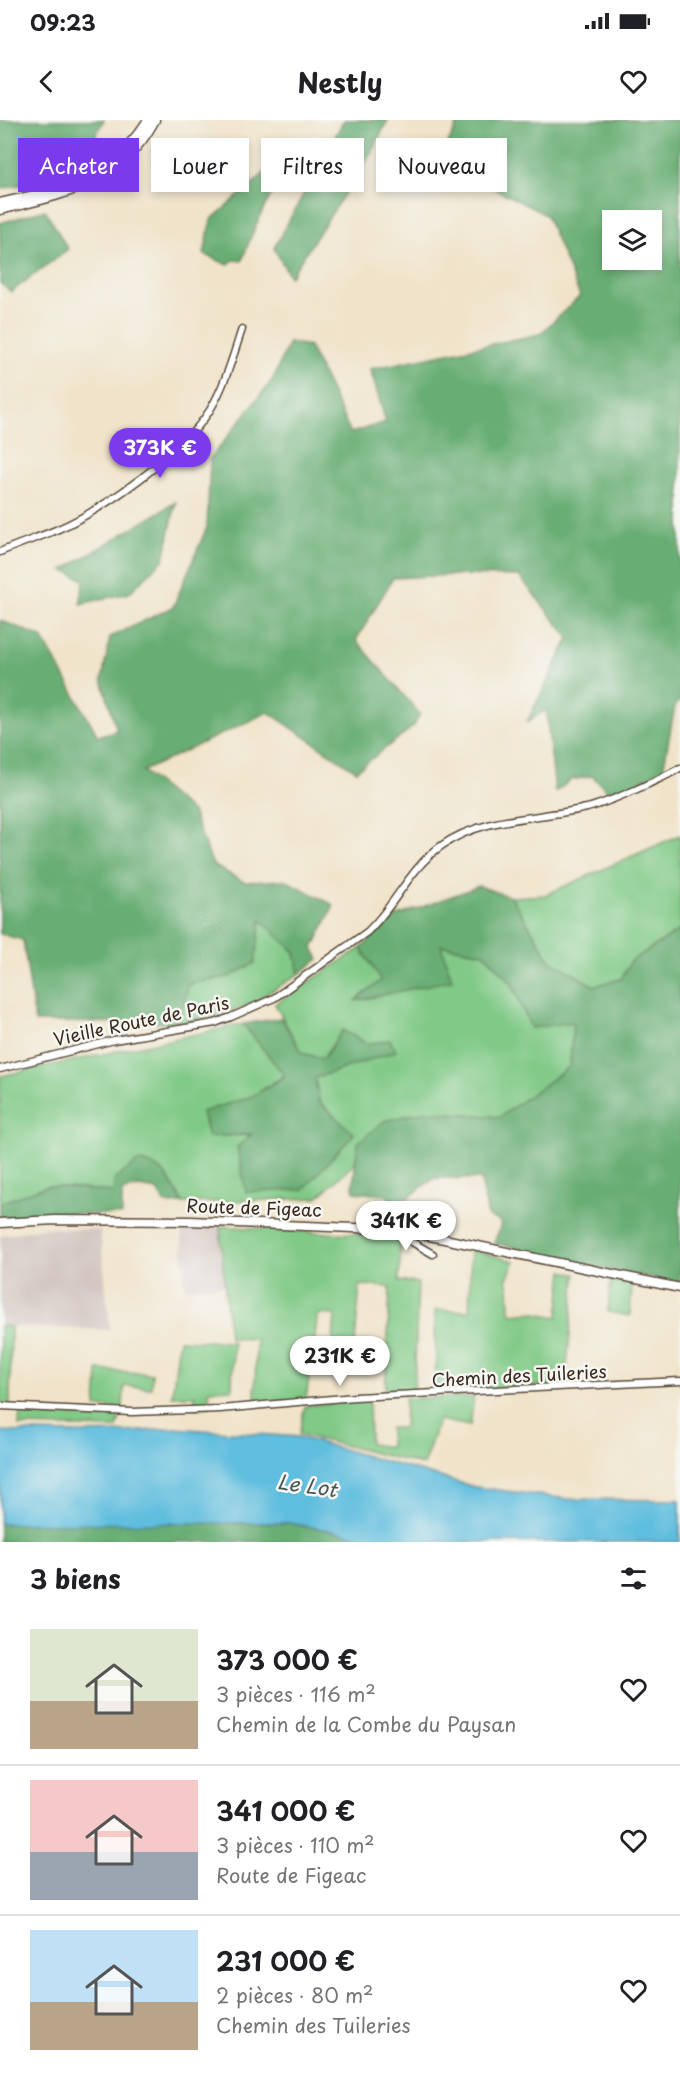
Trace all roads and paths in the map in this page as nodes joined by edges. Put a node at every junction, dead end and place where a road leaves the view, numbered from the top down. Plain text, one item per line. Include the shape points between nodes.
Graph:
1 (148, 120) edge
2 (155, 120) edge
3 (0, 203) edge
4 (0, 210) edge
5 (242, 329) dead end
6 (0, 552) edge
7 (680, 768) edge
8 (0, 1069) edge
9 (0, 1223) edge
10 (401, 1230) junction
11 (433, 1254) dead end
12 (680, 1288) edge
13 (680, 1381) edge
14 (0, 1406) edge

1 - 3 main road via 127,147 94,174 55,191
2 - 4 main road via 131,153 98,180 58,197
5 - 6 street via 211,410 179,448 85,515
7 - 8 street, Vieille Route de Paris via 589,807 486,825 455,837 417,866 367,932 274,998 250,1010 215,1023 114,1040
9 - 10 main road, Route de Figeac via 190,1221
10 - 11 street
10 - 12 main road, Route de Figeac
13 - 14 street, Chemin des Tuileries via 355,1397 220,1409 132,1412

